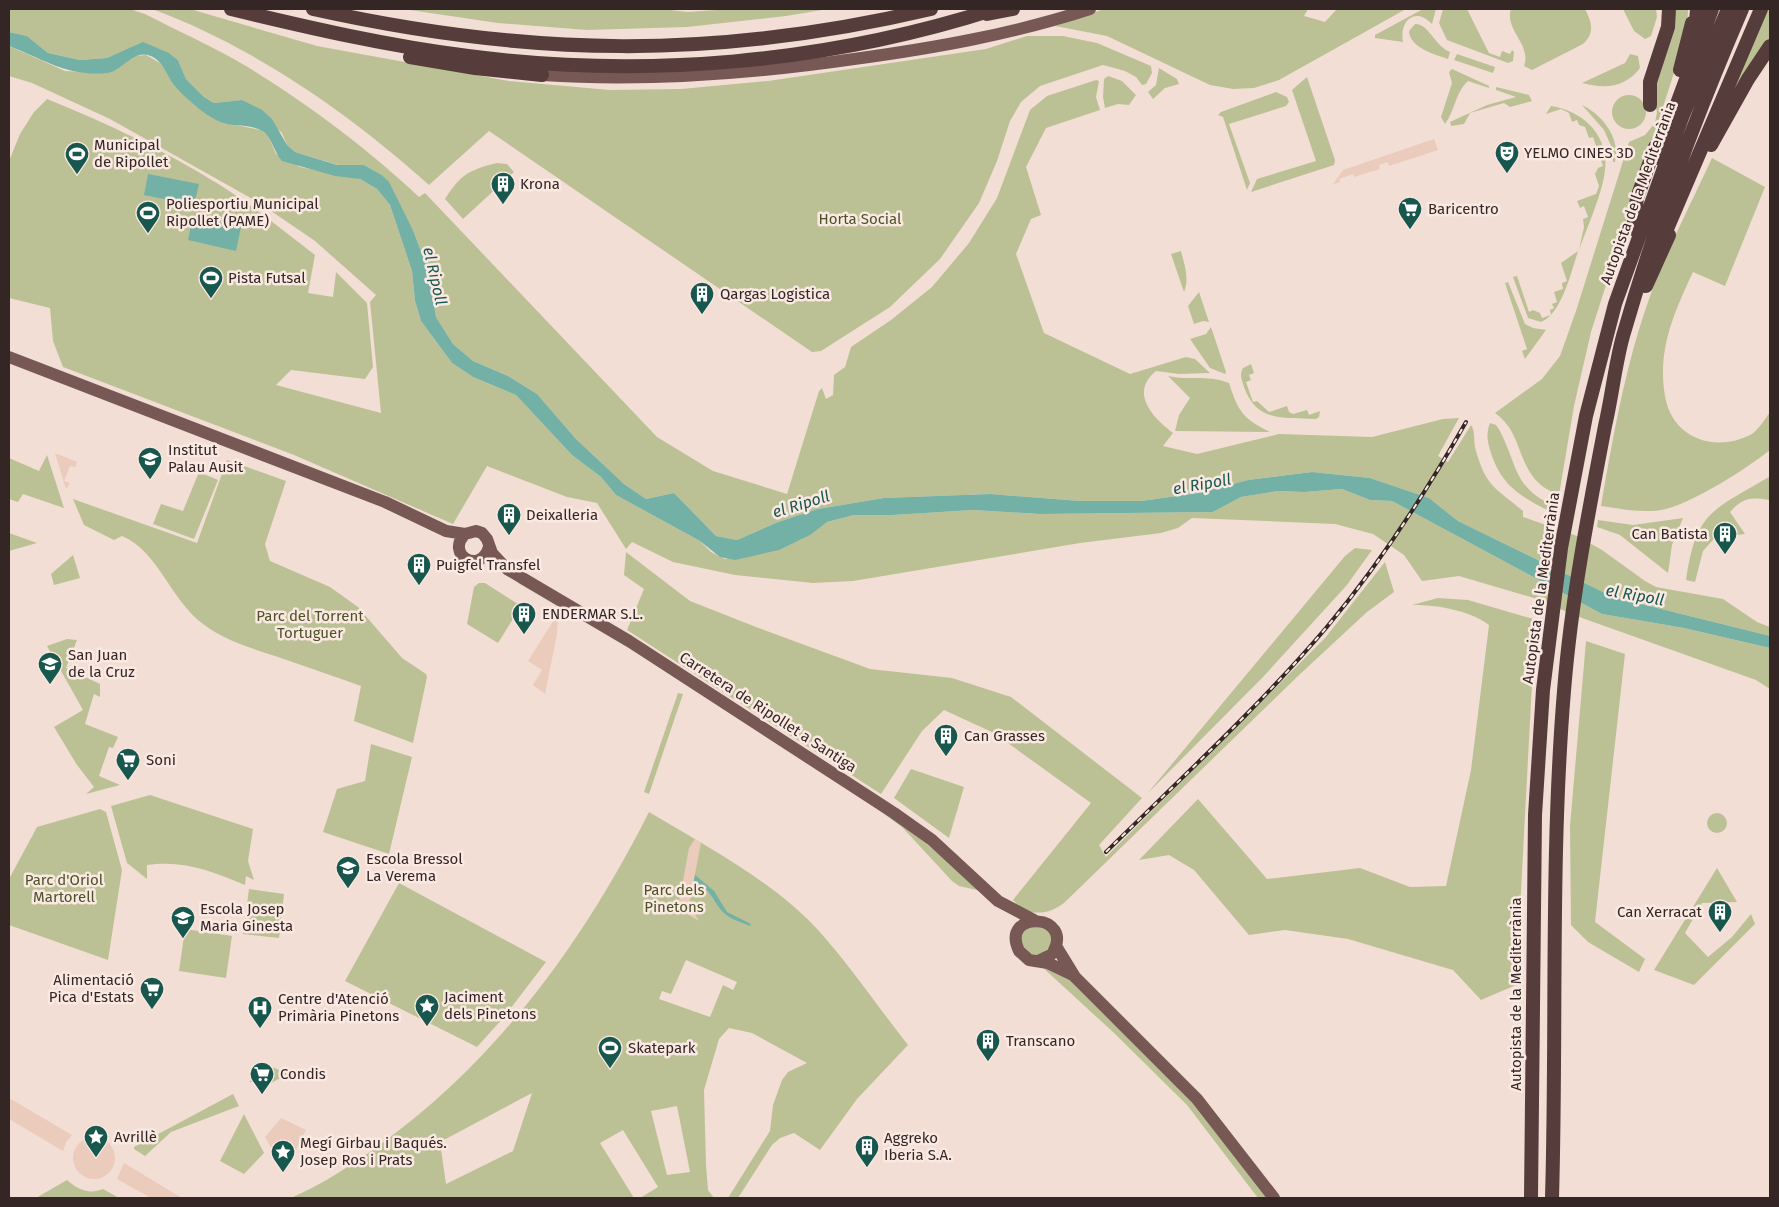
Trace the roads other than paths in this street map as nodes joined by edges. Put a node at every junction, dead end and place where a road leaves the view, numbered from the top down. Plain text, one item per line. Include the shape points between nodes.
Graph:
1 (231, 9) edge
2 (313, 9) edge
3 (915, 9) edge
4 (931, 9) edge
5 (995, 9) edge
6 (1013, 9) edge
7 (1090, 9) edge
8 (1669, 9) edge
9 (1690, 9) edge
10 (1697, 9) edge
11 (1712, 9) edge
12 (1728, 9) edge
13 (1742, 9) edge
14 (1761, 9) edge
15 (894, 18) junction
16 (962, 20) junction
17 (1770, 46) edge
18 (542, 75) joint
19 (1678, 83) junction
20 (1650, 105) dead end
21 (1633, 229) junction
22 (1625, 272) junction
23 (1644, 291) junction
24 (9, 357) edge
25 (1606, 425) junction
26 (432, 525) junction
27 (465, 534) junction
28 (489, 547) junction
29 (460, 550) junction
30 (478, 560) junction
31 (506, 569) junction
32 (998, 901) junction
33 (1034, 920) junction
34 (1017, 934) junction
35 (1056, 946) junction
36 (1038, 961) junction
37 (1075, 976) junction
38 (1274, 1198) edge
39 (1531, 1198) edge
40 (1552, 1198) edge

1 - 16 highway via 434,51 503,60 603,66 685,65 791,55 850,46
1 - 18 highway via 285,29 410,57
2 - 15 highway via 442,34 525,44 592,47 751,41
3 - 15 highway
4 - 15 highway
5 - 16 highway
6 - 16 highway
7 - 18 main road via 986,38 776,70 658,78
8 - 20 highway via 1668,27 1650,82
9 - 19 highway via 1692,24
10 - 19 highway via 1696,33
11 - 21 highway
12 - 22 highway, Autopista de la Mediterrània via 1683,115
13 - 25 highway, Autopista de la Mediterrània via 1699,111 1651,244 1622,338
14 - 23 highway via 1666,228
17 - 23 highway via 1703,160
19 - 21 highway via 1637,198
21 - 22 highway
22 - 39 highway, Autopista de la Mediterrània via 1597,370 1570,495 1547,655 1534,815
23 - 25 highway
24 - 26 main road via 385,502
25 - 40 highway, Autopista de la Mediterrània via 1590,503 1567,660 1561,740
26 - 27 main road
26 - 29 main road
27 - 28 main road via 482,533
27 - 29 main road via 460,540
28 - 30 main road
28 - 31 main road
29 - 30 main road via 466,559
30 - 31 main road
31 - 32 main road, Carretera de Ripollet a Santiga via 636,645 894,813 932,840
32 - 33 main road
32 - 34 main road
33 - 34 main road via 1021,927
33 - 35 main road via 1051,927 1056,935
34 - 36 main road via 1017,947 1021,954 1029,960
35 - 36 main road via 1049,956
35 - 37 main road
36 - 37 main road via 1057,966
37 - 38 main road via 1197,1099

